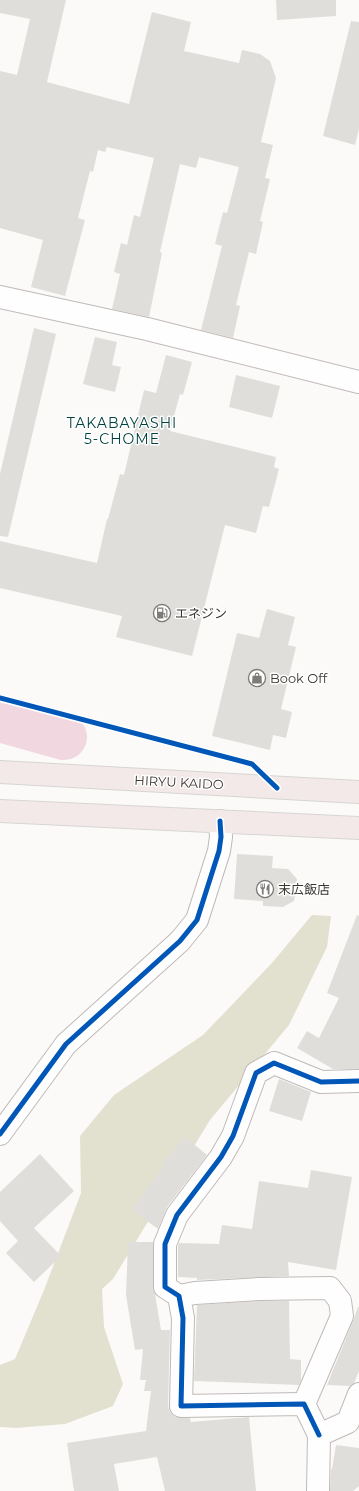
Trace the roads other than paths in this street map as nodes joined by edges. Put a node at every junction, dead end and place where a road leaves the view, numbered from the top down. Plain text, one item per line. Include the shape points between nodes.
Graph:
1 (0, 297) edge
2 (359, 382) edge
3 (0, 772) edge
4 (359, 792) edge
5 (0, 811) edge
6 (220, 821) junction
7 (359, 828) edge
8 (359, 1081) edge
9 (0, 1134) edge
10 (179, 1296) junction
11 (359, 1394) edge
12 (304, 1404) junction
13 (319, 1435) junction
14 (318, 1491) edge

1 - 2 street via 147,329
3 - 4 highway, HIRYU KAIDO
5 - 6 highway
6 - 7 highway
6 - 9 street via 219,851 197,920 180,941 66,1044
8 - 10 street via 321,1082 274,1063 256,1073 233,1136 221,1157 177,1215 165,1244 165,1287
10 - 12 street via 183,1318 181,1406
10 - 12 street via 259,1289 330,1288 340,1301 342,1316
11 - 13 street via 348,1422
12 - 13 street
13 - 14 street

